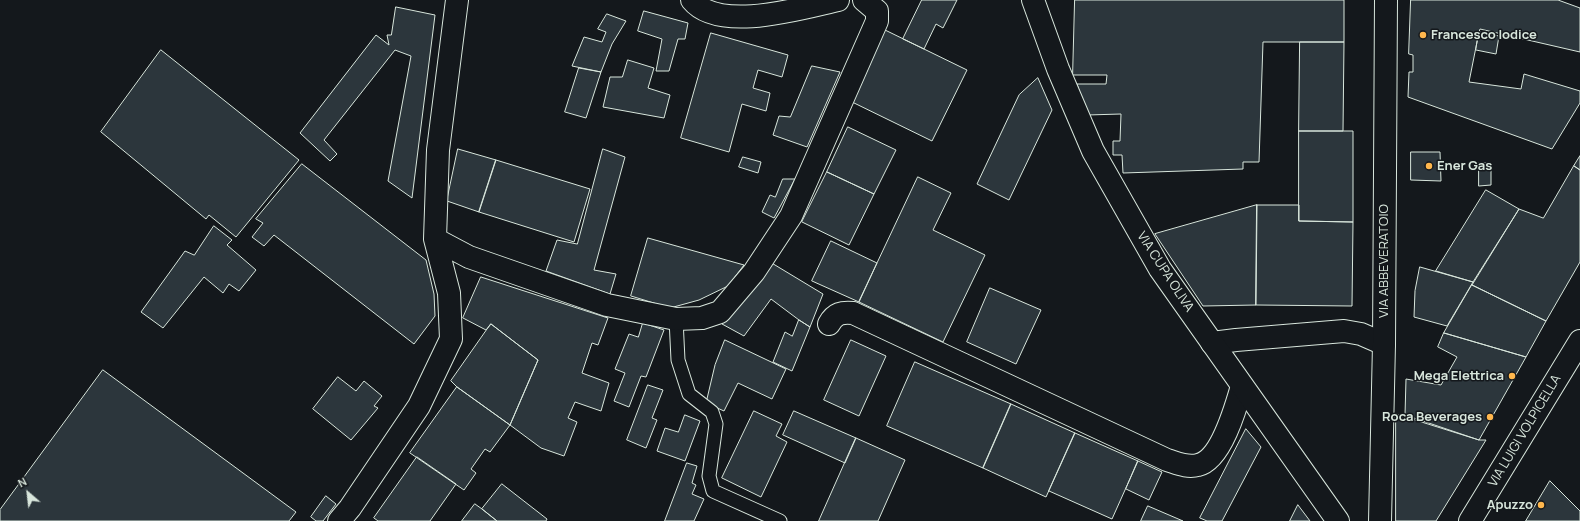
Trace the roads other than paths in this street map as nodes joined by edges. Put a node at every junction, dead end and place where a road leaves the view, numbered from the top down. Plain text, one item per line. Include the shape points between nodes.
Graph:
1 (457, 0) edge
2 (692, 0) edge
3 (838, 0) edge
4 (864, 0) edge
5 (1033, 0) edge
6 (1386, 0) edge
7 (436, 239) junction
8 (676, 319) junction
9 (829, 324) dead end
10 (1580, 341) edge
11 (1212, 343) junction
12 (1384, 344) junction
13 (1242, 386) junction
14 (339, 521) edge
15 (780, 521) edge
16 (1338, 521) edge
17 (1380, 521) edge
18 (1470, 521) edge

1 - 7 street via 438,150
2 - 3 street via 696,5 719,16 753,16 778,14
4 - 8 street via 877,11 877,21 791,216 754,272 720,312 702,318
5 - 11 street, VIA CUPA OLIVA via 1058,69 1093,151 1160,269
6 - 12 street, VIA ABBEVERATOIO
7 - 8 street via 470,257 607,305
7 - 14 street via 449,293 451,339 419,406
8 - 15 lane via 678,360 689,394 712,412 716,424 709,476 713,491
9 - 13 street via 833,317 842,312 853,314 1167,460 1186,466 1208,462 1219,447
10 - 18 street, VIA LUIGI VOLPICELLA
11 - 12 street via 1344,331 1361,334
11 - 13 street, VIA CUPA OLIVA
12 - 17 street, VIA ABBEVERATOIO
13 - 16 street, VIA CUPA OLIVA

